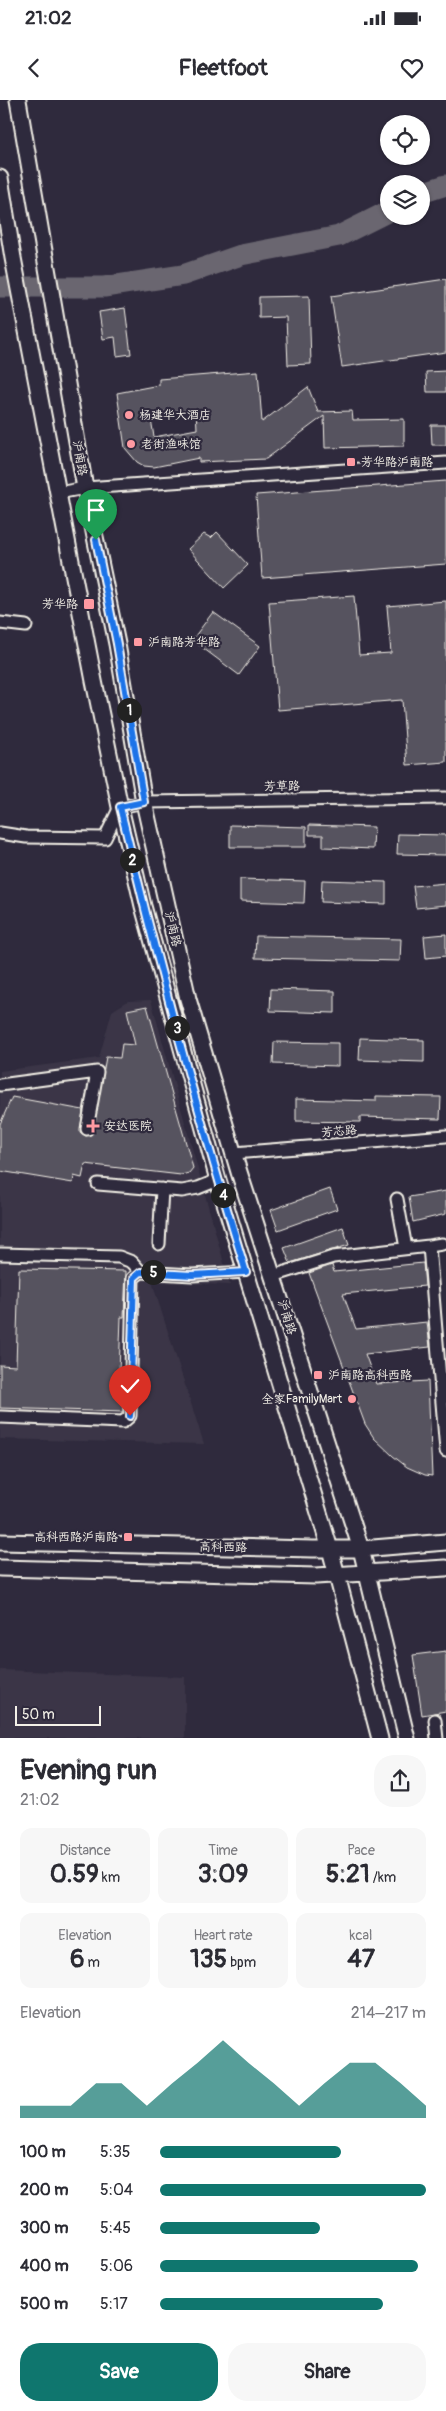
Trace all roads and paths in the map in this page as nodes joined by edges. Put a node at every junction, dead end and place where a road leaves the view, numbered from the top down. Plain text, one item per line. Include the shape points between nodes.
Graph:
1 (18, 100) edge
2 (0, 178) edge
3 (446, 463) edge
4 (85, 488) junction
5 (58, 493) junction
6 (0, 623) edge
7 (26, 626) dead end
8 (446, 798) edge
9 (144, 802) junction
10 (120, 807) junction
11 (0, 834) edge
12 (0, 1084) edge
13 (87, 1129) dead end
14 (446, 1136) edge
15 (234, 1153) junction
16 (218, 1180) junction
17 (98, 1184) dead end
18 (162, 1189) junction
19 (397, 1199) dead end
20 (159, 1244) dead end
21 (442, 1244) dead end
22 (429, 1246) junction
23 (406, 1248) junction
24 (0, 1254) edge
25 (141, 1272) junction
26 (246, 1272) junction
27 (273, 1276) junction
28 (0, 1417) edge
29 (446, 1451) edge
30 (0, 1542) edge
31 (446, 1542) edge
32 (330, 1549) junction
33 (361, 1549) junction
34 (0, 1568) edge
35 (446, 1568) edge
36 (368, 1574) junction
37 (337, 1575) junction
38 (435, 1720) dead end
39 (380, 1738) edge
40 (407, 1738) edge
41 (437, 1738) edge

1 - 4 main road, 沪南路
2 - 5 main road, 沪南路
3 - 4 street
4 - 5 street
4 - 9 main road, 沪南路 via 117,644
5 - 10 main road, 沪南路
6 - 7 street
8 - 9 street, 芳草路
9 - 10 street, 芳草路
9 - 15 main road, 沪南路 via 188,999
10 - 11 street via 105,838
10 - 16 main road, 沪南路 via 143,906
12 - 13 street via 97,1072
14 - 15 street, 芳芯路
15 - 27 main road, 沪南路
16 - 18 street via 182,1191
16 - 26 main road, 沪南路
17 - 18 street
18 - 20 street
19 - 23 street
21 - 22 street
22 - 23 street
22 - 29 street
23 - 27 street via 333,1257
24 - 25 street via 119,1257 132,1262
25 - 26 street via 192,1275
25 - 28 street via 134,1278 130,1416 123,1422
26 - 32 main road, 沪南路
27 - 33 main road, 沪南路
30 - 32 main road, 高科西路
31 - 33 main road, 高科西路
32 - 33 main road, 高科西路
32 - 37 main road, 沪南路
33 - 36 main road, 沪南路
34 - 37 main road
35 - 36 main road
36 - 37 main road
36 - 40 main road, 沪南路
37 - 39 main road, 沪南路
38 - 41 street

